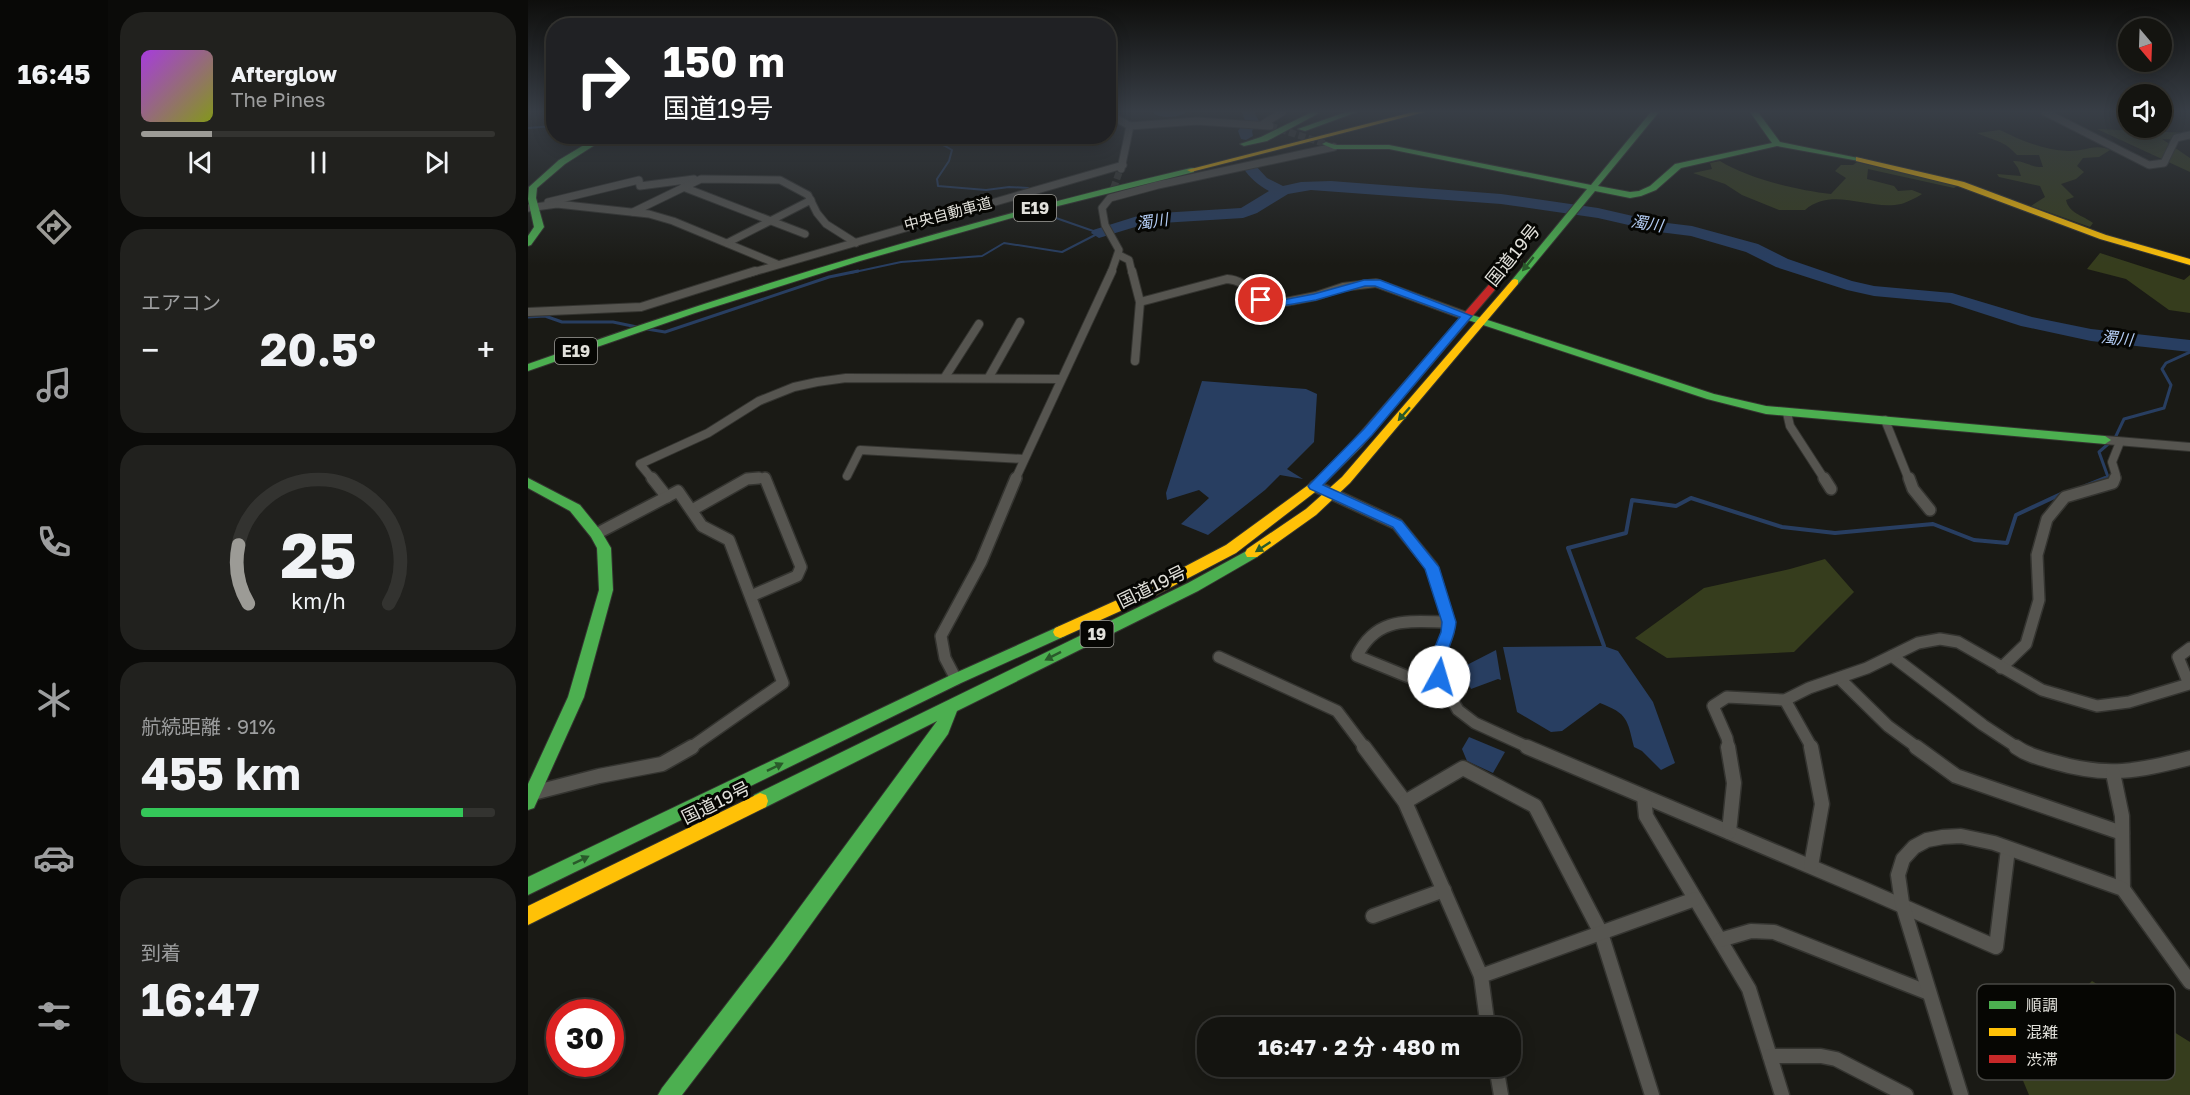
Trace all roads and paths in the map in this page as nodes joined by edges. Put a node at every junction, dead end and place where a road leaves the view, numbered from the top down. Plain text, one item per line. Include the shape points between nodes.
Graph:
1 (561, 163) edge
2 (1122, 163) edge
3 (1170, 163) edge
4 (1195, 163) edge
5 (1217, 163) edge
6 (1252, 163) edge
7 (1460, 163) edge
8 (1597, 163) edge
9 (1607, 163) edge
10 (1691, 163) edge
11 (1875, 163) edge
12 (2145, 163) edge
13 (2163, 163) edge
14 (701, 179) junction
15 (683, 187) junction
16 (1582, 191) junction
17 (811, 200) junction
18 (535, 207) edge
19 (632, 213) junction
20 (1559, 217) junction
21 (969, 219) junction
22 (770, 221) junction
23 (805, 234) dead end
24 (528, 243) edge
25 (727, 243) junction
26 (856, 243) junction
27 (1119, 255) junction
28 (2187, 260) edge
29 (777, 264) junction
30 (1140, 302) junction
31 (528, 312) edge
32 (1466, 316) junction
33 (1483, 321) junction
34 (1020, 322) dead end
35 (979, 324) dead end
36 (528, 359) edge
37 (1135, 361) dead end
38 (528, 368) edge
39 (945, 377) junction
40 (989, 377) junction
41 (1060, 379) junction
42 (1786, 413) junction
43 (1885, 420) junction
44 (2113, 441) junction
45 (2190, 447) edge
46 (1024, 459) junction
47 (847, 476) dead end
48 (529, 483) edge
49 (1315, 486) junction
50 (1831, 489) dead end
51 (1333, 494) junction
52 (667, 497) junction
53 (692, 510) junction
54 (1930, 510) dead end
55 (596, 534) junction
56 (751, 596) junction
57 (1449, 622) junction
58 (2190, 648) edge
59 (1892, 656) junction
60 (1219, 657) dead end
61 (2001, 668) junction
62 (1439, 677) junction
63 (1839, 678) junction
64 (956, 680) junction
65 (2190, 685) edge
66 (1785, 700) junction
67 (951, 707) junction
68 (2190, 758) edge
69 (2113, 772) junction
70 (530, 797) edge
71 (1644, 797) junction
72 (1405, 802) junction
73 (1729, 832) junction
74 (2122, 833) junction
75 (2008, 849) junction
76 (1811, 866) junction
77 (528, 886) edge
78 (2123, 889) junction
79 (1444, 890) junction
80 (1695, 899) junction
81 (1902, 903) junction
82 (528, 916) edge
83 (1373, 916) dead end
84 (1601, 933) junction
85 (1720, 940) junction
86 (1481, 976) junction
87 (2190, 982) edge
88 (1929, 993) junction
89 (1487, 1017) edge
90 (1770, 1056) junction
91 (1498, 1077) edge
92 (669, 1095) edge
93 (1501, 1095) edge
94 (1652, 1095) edge
95 (1782, 1095) edge
96 (1906, 1095) edge
97 (1961, 1095) edge

1 - 18 main road via 537,182 531,194
2 - 26 street via 1121,168
3 - 21 main road via 1029,199
4 - 21 main road, 中央自動車道 / E19
5 - 38 main road, 中央自動車道 / E19 via 974,224 811,272
6 - 27 street via 1110,198 1101,215
7 - 16 main road
8 - 16 main road, 国道19号 / 19 via 1586,175
9 - 16 main road, 国道19号 / 19
10 - 16 main road via 1671,169 1656,191 1647,194
11 - 28 main road via 1961,183 2103,237
12 - 13 street
14 - 15 street
14 - 17 street via 786,181
14 - 18 street via 640,186 639,180
15 - 19 street
15 - 22 street
16 - 20 main road, 国道19号 / 19
17 - 22 street
17 - 26 street via 826,225
18 - 19 street via 557,204
18 - 24 main road via 539,227
19 - 25 street via 673,220
20 - 32 main road, 国道19号 / 19
20 -> 33 main road, 国道19号 / 19
21 - 36 main road, 中央自動車道 / E19 via 806,266
22 - 23 street
22 - 25 street
25 - 29 street
26 - 29 street
27 - 30 street via 1129,261
27 - 41 street
29 - 31 street via 630,309
30 - 32 street via 1227,279 1240,280 1270,305 1376,283
30 - 37 street
32 - 33 main road
32 - 49 main road, 国道19号 / 19 via 1368,432
33 - 42 main road via 1712,397
33 -> 51 main road, 国道19号 / 19
34 - 40 street
35 - 39 street
39 - 40 street
39 - 52 street via 825,380 759,401 708,433 640,464
40 - 41 street
41 - 46 street
42 - 43 main road
42 - 50 street via 1790,426
43 - 44 main road
43 - 54 street via 1913,489
44 - 45 street
44 - 61 street via 2113,483 2065,497 2048,519 2037,555 2039,600 2026,644
46 - 47 street via 860,450
46 - 64 street via 981,562 941,636 945,658
48 - 55 main road via 574,508
49 - 51 street
49 - 64 main road, 国道19号 / 19 via 1231,549 1151,591
51 - 57 street via 1397,524 1432,567
51 -> 67 main road, 国道19号 / 19 via 1269,543 1218,574
52 - 53 street via 678,491
52 - 55 street
53 - 56 street via 702,526 729,540
53 - 56 street via 747,479 765,478 801,567 798,576
55 - 70 main road via 604,548 606,590 576,697
56 - 70 street via 783,683 706,739 662,764 599,776
57 - 62 street via 1437,662
57 - 62 street via 1389,624 1363,640 1357,656 1416,680
58 - 65 street via 2178,657
59 - 61 street via 1918,643 1940,639 1958,642
59 - 63 street
59 - 69 street via 2025,753 2081,770
60 - 72 street via 1337,711
61 - 65 street via 2042,690 2097,706 2129,702
62 - 71 street via 1458,710 1475,723
63 - 66 street
63 - 74 street via 1888,726 1956,776
77 -> 64 main road, 国道19号 / 19
66 - 73 street via 1727,697 1713,706 1727,738 1734,783
66 - 76 street via 1812,749 1822,804
67 - 82 main road, 国道19号 / 19
67 - 92 main road via 942,729
68 - 69 street via 2142,770
69 - 74 street
71 - 73 street
71 - 80 street via 1646,816
72 - 79 street
72 - 84 street via 1463,768 1535,806
73 - 76 street
74 - 78 street
75 - 78 street
75 - 81 street via 1962,835 1936,837 1917,844 1906,853 1898,876
75 - 81 street via 1996,946
76 - 81 street
78 - 87 street
79 - 83 street
79 - 86 street
80 - 84 street
80 - 85 street
81 - 88 street
84 - 86 street
84 - 94 street
85 - 88 street via 1750,929 1765,929
85 - 90 street via 1749,990
86 - 89 street
88 - 97 street
90 - 95 street
90 - 96 street via 1836,1059
91 - 93 street

